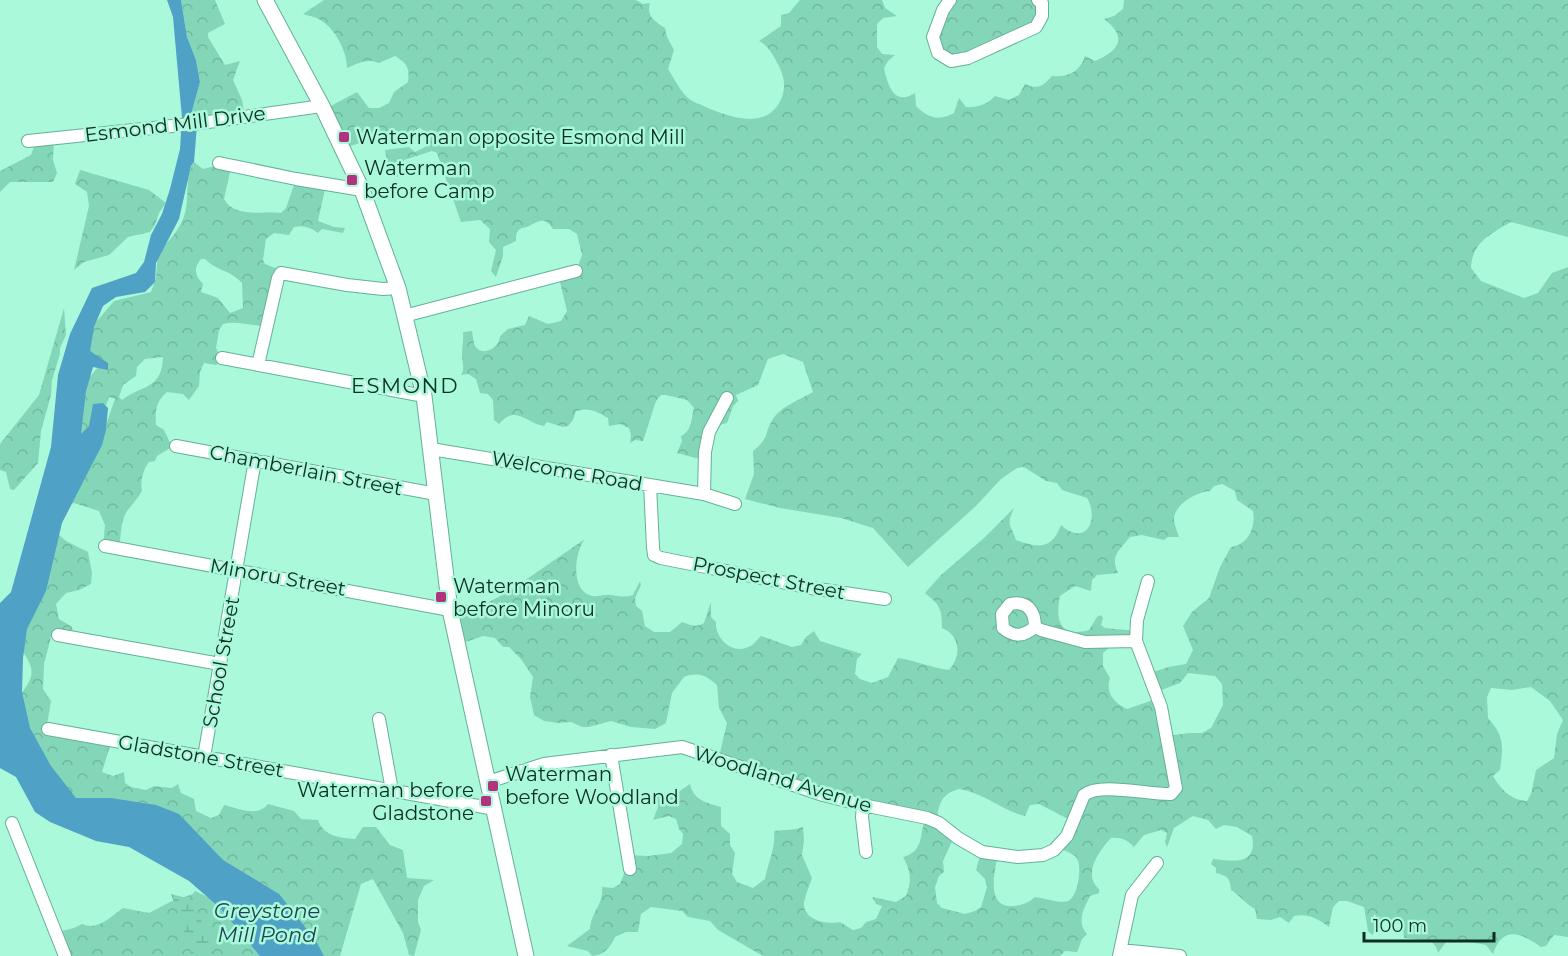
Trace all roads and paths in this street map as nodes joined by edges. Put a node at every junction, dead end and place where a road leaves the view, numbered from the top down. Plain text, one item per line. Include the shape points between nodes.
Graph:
1 (265, 0) edge
2 (950, 0) edge
3 (1038, 0) edge
4 (322, 106) junction
5 (28, 141) dead end
6 (219, 163) dead end
7 (362, 189) junction
8 (576, 271) dead end
9 (398, 288) junction
10 (404, 316) junction
11 (222, 358) dead end
12 (258, 365) junction
13 (424, 396) junction
14 (727, 398) dead end
15 (176, 446) dead end
16 (431, 449) junction
17 (255, 460) junction
18 (650, 485) junction
19 (436, 494) junction
20 (704, 494) junction
21 (735, 504) dead end
22 (105, 546) dead end
23 (236, 570) junction
24 (1148, 581) dead end
25 (885, 598) dead end
26 (450, 609) junction
27 (1035, 627) dead end
28 (58, 635) dead end
29 (1136, 641) junction
30 (220, 664) junction
31 (380, 719) dead end
32 (48, 729) dead end
33 (611, 755) junction
34 (204, 758) junction
35 (488, 782) junction
36 (392, 790) junction
37 (863, 805) junction
38 (495, 809) junction
39 (12, 823) dead end
40 (866, 852) dead end
41 (1157, 863) dead end
42 (630, 869) dead end
43 (1120, 953) edge
44 (65, 956) edge
45 (526, 956) edge
46 (1180, 956) edge

1 - 4 main road
2 - 3 street via 933,37 938,53 951,61 968,58 1036,27 1042,16
4 - 5 street, Esmond Mill Drive
4 - 7 main road
6 - 7 street
7 - 9 main road
8 - 10 street
9 - 10 main road
9 - 12 street via 347,285 281,273
10 - 13 main road
11 - 12 street
12 - 13 street
13 - 16 main road
14 - 20 street via 709,432
15 - 17 street, Chamberlain Street
16 - 18 street, Welcome Road
16 - 19 main road
17 - 19 street, Chamberlain Street
17 - 23 street, School Street
18 - 20 street, Welcome Road
18 - 25 street, Prospect Street via 654,555 811,588
19 - 26 main road
20 - 21 street, Welcome Road
22 - 23 street, Minoru Street
23 - 26 street, Minoru Street
23 - 30 street, School Street
24 - 29 street, Woodland Avenue via 1137,620
26 - 35 main road
27 - 29 street via 1085,642
28 - 30 street
29 - 37 street, Woodland Avenue via 1166,723 1176,779 1171,795 1089,791 1062,842 1048,853 1029,857 982,852 927,818
30 - 34 street, School Street
31 - 36 street
32 - 34 street, Gladstone Street
33 - 35 street, Woodland Avenue via 544,764
33 - 37 street, Woodland Avenue via 682,747
33 - 42 street
34 - 36 street, Gladstone Street
35 - 38 main road
36 - 38 street, Gladstone Street
37 - 40 street
38 - 45 main road
39 - 44 street
41 - 43 street via 1132,895
43 - 46 street

